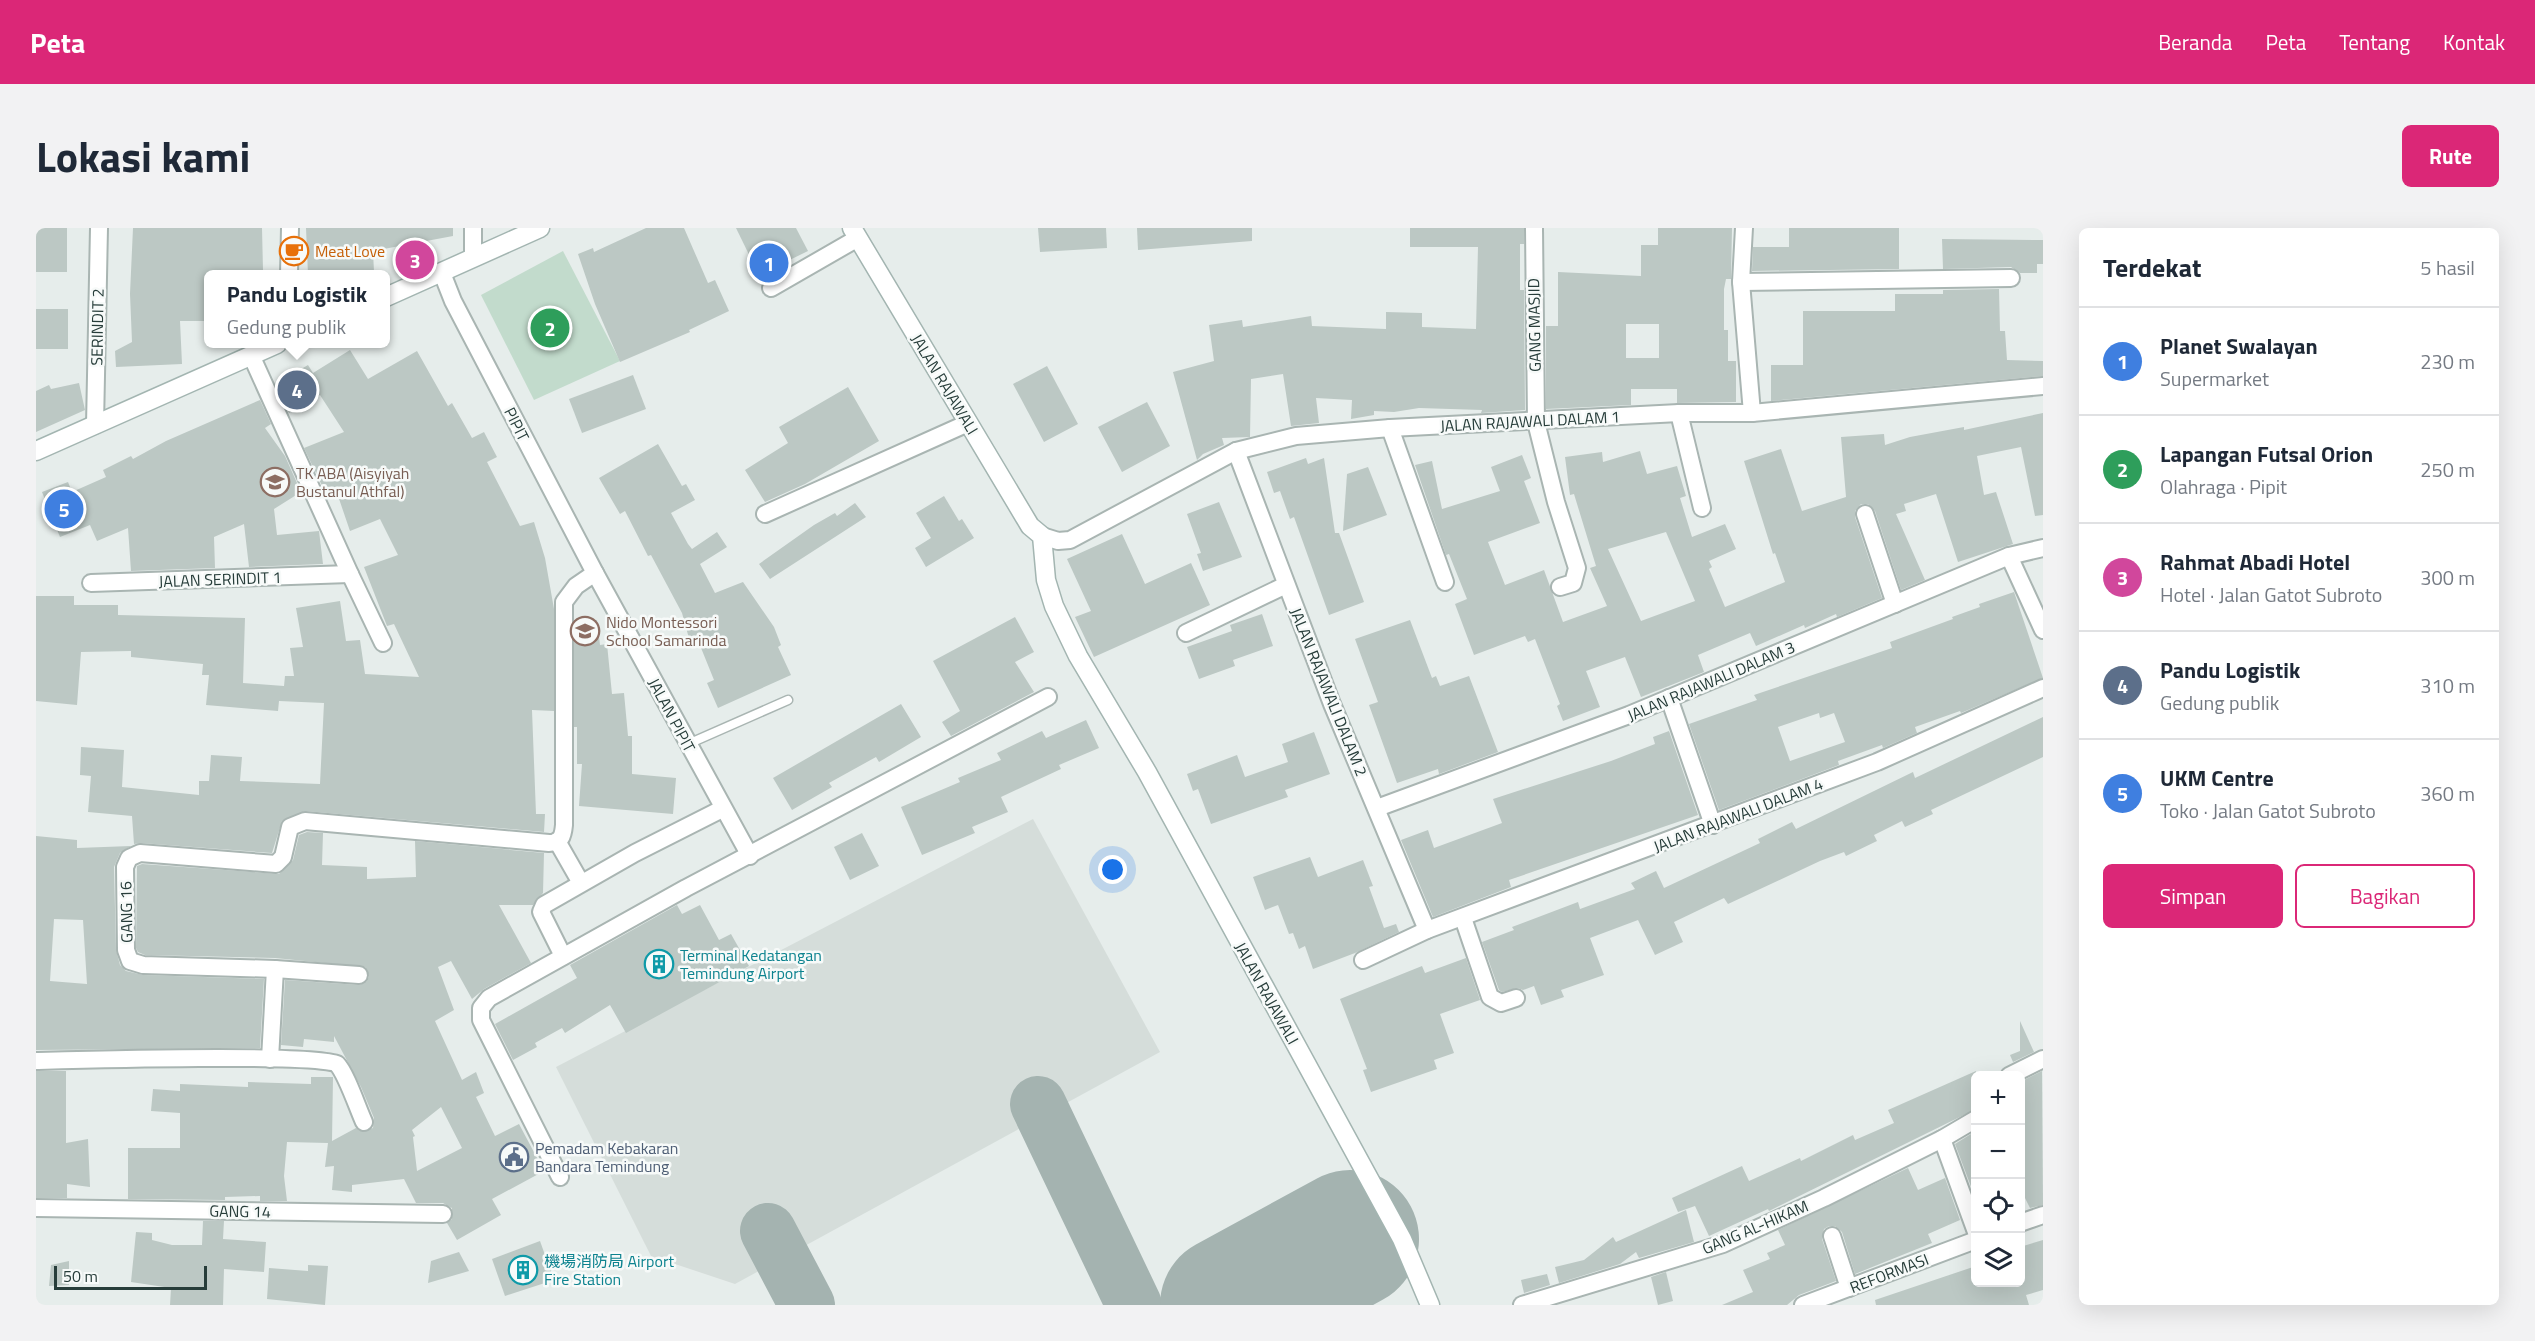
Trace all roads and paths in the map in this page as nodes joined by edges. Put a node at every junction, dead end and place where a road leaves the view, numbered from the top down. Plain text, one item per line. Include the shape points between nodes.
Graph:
1 (99, 228) edge
2 (290, 228) edge
3 (473, 228) edge
4 (540, 228) edge
5 (1534, 228) edge
6 (1744, 228) edge
7 (855, 233) edge
8 (473, 257) junction
9 (289, 270) edge
10 (442, 273) junction
11 (2011, 278) dead end
12 (1742, 282) junction
13 (771, 288) dead end
14 (390, 295) edge
15 (268, 348) edge
16 (251, 355) junction
17 (2043, 386) edge
18 (1679, 413) junction
19 (1752, 413) junction
20 (1536, 422) junction
21 (968, 423) junction
22 (95, 425) junction
23 (1390, 428) junction
24 (36, 451) edge
25 (1236, 451) junction
26 (1702, 508) dead end
27 (765, 514) dead end
28 (1865, 514) dead end
29 (1042, 536) junction
30 (2043, 548) edge
31 (2009, 556) junction
32 (595, 573) junction
33 (350, 574) junction
34 (1445, 582) dead end
35 (91, 583) dead end
36 (1286, 585) junction
37 (1560, 587) dead end
38 (1895, 604) junction
39 (2043, 630) edge
40 (1186, 633) dead end
41 (384, 643) dead end
42 (2043, 688) edge
43 (1048, 697) dead end
44 (1670, 698) junction
45 (788, 700) dead end
46 (688, 744) junction
47 (1377, 808) junction
48 (722, 809) junction
49 (1713, 825) junction
50 (557, 842) junction
51 (750, 856) junction
52 (581, 883) junction
53 (1463, 918) junction
54 (1427, 930) junction
55 (563, 956) junction
56 (1363, 960) dead end
57 (275, 969) junction
58 (359, 975) dead end
59 (1516, 998) dead end
60 (270, 1059) junction
61 (2043, 1059) edge
62 (36, 1060) edge
63 (2019, 1071) edge
64 (364, 1122) dead end
65 (1971, 1122) edge
66 (1942, 1139) junction
67 (560, 1177) dead end
68 (36, 1208) edge
69 (443, 1214) dead end
70 (2043, 1215) edge
71 (1971, 1218) edge
72 (2025, 1222) edge
73 (1832, 1236) dead end
74 (1971, 1242) edge
75 (1849, 1288) junction
76 (1430, 1305) edge
77 (1522, 1305) edge
78 (1803, 1305) edge

1 - 22 street, SERINDIT 2
2 - 9 street
3 - 8 street
4 - 8 street
5 - 20 street, GANG MASJID
6 - 12 street
7 - 13 street
7 - 21 street, JALAN RAJAWALI
8 - 10 street
10 - 14 street
10 - 32 street, PIPIT
11 - 12 street
12 - 19 street
15 - 16 street
16 - 22 street
16 - 33 street
17 - 19 street, JALAN RAJAWALI DALAM 1
18 - 19 street, JALAN RAJAWALI DALAM 1
18 - 20 street, JALAN RAJAWALI DALAM 1
18 - 26 street
20 - 23 street, JALAN RAJAWALI DALAM 1
20 - 37 street, GANG MASJID via 1577,568 1573,583
21 - 27 street
21 - 29 street, JALAN RAJAWALI via 1030,526
22 - 24 street
23 - 25 street, JALAN RAJAWALI DALAM 1 via 1296,436
23 - 34 street
25 - 29 street, JALAN RAJAWALI DALAM 1 via 1070,540
25 - 36 street, JALAN RAJAWALI DALAM 2
28 - 38 street
29 - 76 street, JALAN RAJAWALI via 1046,580 1054,606 1402,1239
30 - 31 street, JALAN RAJAWALI DALAM 3
31 - 38 street, JALAN RAJAWALI DALAM 3
31 - 39 street
32 - 46 street, JALAN PIPIT
32 - 50 street via 576,586 564,602 564,825 563,836
33 - 35 street, JALAN SERINDIT 1
33 - 41 street
36 - 40 street
36 - 47 street, JALAN RAJAWALI DALAM 2
38 - 44 street, JALAN RAJAWALI DALAM 3
42 - 49 street, JALAN RAJAWALI DALAM 4 via 1877,762
43 - 51 street
44 - 47 street, JALAN RAJAWALI DALAM 3
44 - 49 street
45 - 46 lane
46 - 48 street, JALAN PIPIT
47 - 54 street, JALAN RAJAWALI DALAM 2
48 - 51 street, JALAN PIPIT
48 - 52 street
49 - 53 street, JALAN RAJAWALI DALAM 4
50 - 52 street
50 - 57 street, GANG 16 via 304,821 290,827 283,856 271,865 131,855 125,867 126,950 130,961
51 - 55 street
52 - 55 street via 544,905 541,912
53 - 54 street, JALAN RAJAWALI DALAM 4
53 - 59 street via 1490,997 1501,1003
54 - 56 street, JALAN RAJAWALI DALAM 4
55 - 67 street via 489,998 481,1008 481,1020
57 - 58 street
57 - 60 street
60 - 62 street
60 - 64 street via 334,1063
61 - 63 street
65 - 66 street, GANG AL-HIKAM
66 - 71 street
66 - 77 street, GANG AL-HIKAM via 1724,1244
68 - 69 street, GANG 14
70 - 72 street
73 - 75 street
74 - 75 street, REFORMASI
75 - 78 street, REFORMASI

